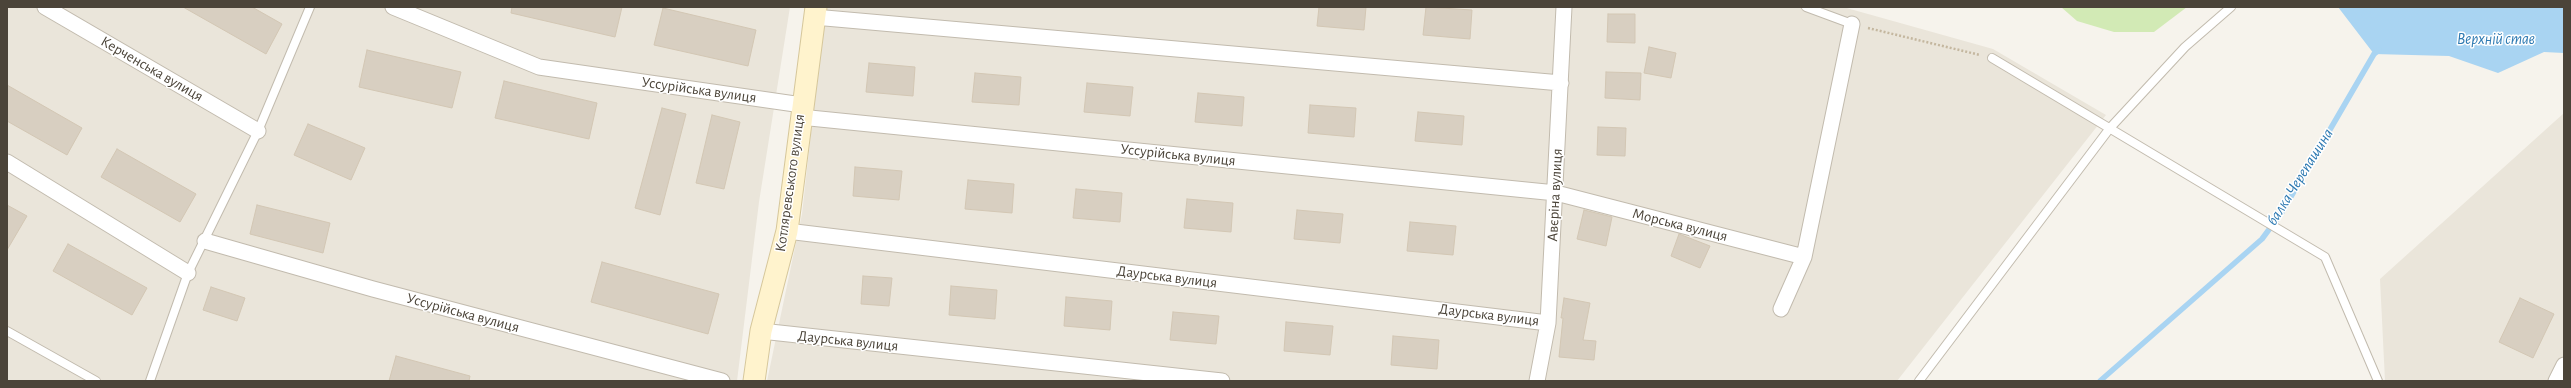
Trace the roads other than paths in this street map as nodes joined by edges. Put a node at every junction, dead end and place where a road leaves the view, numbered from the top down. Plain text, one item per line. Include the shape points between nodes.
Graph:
1 (45, 7) edge
2 (310, 7) edge
3 (393, 7) edge
4 (1564, 7) edge
5 (1806, 7) edge
6 (2231, 7) edge
7 (815, 12) edge
8 (1852, 24) joint
9 (1992, 58) road end
10 (1561, 83) junction
11 (801, 111) junction
12 (2110, 128) junction
13 (258, 131) junction
14 (7, 162) edge
15 (1556, 193) junction
16 (787, 231) junction
17 (205, 241) junction
18 (1804, 257) junction
19 (188, 272) junction
20 (1781, 309) dead end
21 (1548, 322) junction
22 (7, 331) edge
23 (761, 331) junction
24 (2564, 365) edge
25 (96, 381) edge
26 (150, 381) edge
27 (722, 381) edge
28 (754, 381) edge
29 (1222, 381) edge
30 (1537, 381) edge
31 (1919, 381) edge
32 (2378, 381) edge
33 (2556, 381) edge

1 - 13 street, Керченська вулиця
2 - 13 lane
3 - 11 street, Уссурійська вулиця via 538,67
4 - 10 street, Авєріна вулиця
5 - 8 lane
6 - 12 lane via 2185,47
7 - 10 street
7 - 11 street, Котляревського вулиця
8 - 18 street
9 - 12 lane
10 - 15 street, Авєріна вулиця
11 - 15 street, Уссурійська вулиця
11 - 16 street, Котляревського вулиця
12 - 31 lane
12 - 32 lane via 2325,257
13 - 17 lane
14 - 19 street
15 - 18 street, Морська вулиця
15 - 21 street, Авєріна вулиця
16 - 21 street, Даурська вулиця
16 - 23 street, Котляревського вулиця
17 - 19 lane
17 - 27 street, Уссурійська вулиця via 373,289
18 - 20 street
19 - 26 lane
21 - 30 street, Авєріна вулиця
22 - 25 lane
23 - 28 street, Котляревського вулиця
23 - 29 street, Даурська вулиця
24 - 33 street

